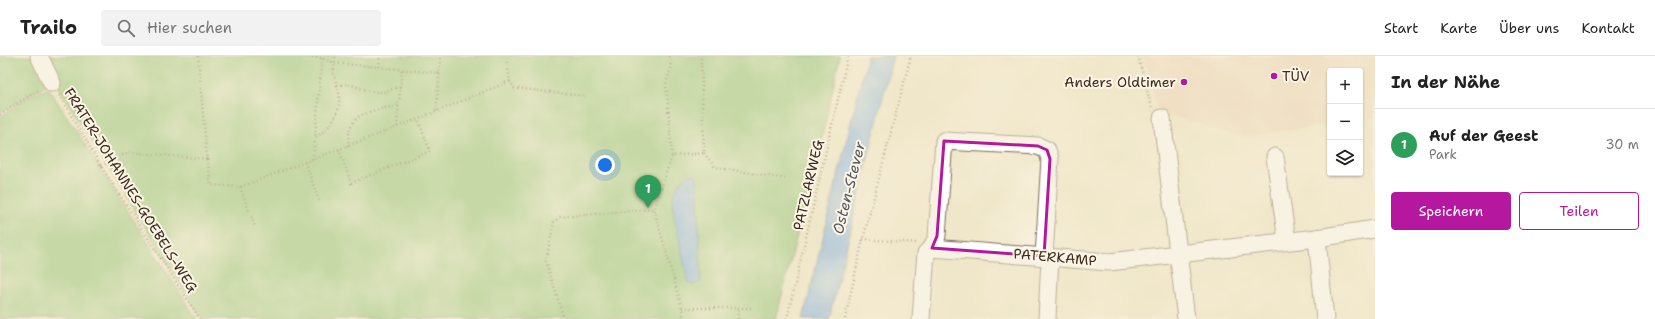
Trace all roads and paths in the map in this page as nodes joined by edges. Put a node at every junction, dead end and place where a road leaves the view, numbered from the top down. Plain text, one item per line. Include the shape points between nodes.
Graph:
1 (39, 56) edge
2 (198, 56) edge
3 (304, 56) edge
4 (335, 56) edge
5 (380, 56) edge
6 (442, 56) edge
7 (506, 56) edge
8 (669, 56) edge
9 (701, 56) edge
10 (848, 56) edge
11 (911, 56) edge
12 (1138, 56) edge
13 (322, 58) junction
14 (334, 63) junction
15 (379, 67) junction
16 (402, 69) junction
17 (440, 73) junction
18 (510, 81) junction
19 (52, 83) junction
20 (337, 85) junction
21 (401, 86) junction
22 (586, 96) dead end
23 (399, 104) junction
24 (436, 111) junction
25 (0, 115) edge
26 (1162, 118) joint
27 (418, 119) junction
28 (398, 127) junction
29 (315, 137) junction
30 (348, 146) junction
31 (339, 149) junction
32 (704, 153) junction
33 (672, 156) junction
34 (1275, 158) dead end
35 (207, 159) junction
36 (313, 159) junction
37 (305, 162) junction
38 (101, 166) junction
39 (786, 179) dead end
40 (240, 187) junction
41 (320, 203) dead end
42 (654, 209) junction
43 (255, 227) dead end
44 (1375, 229) edge
45 (1317, 238) junction
46 (863, 239) junction
47 (1287, 241) junction
48 (932, 248) junction
49 (1178, 254) junction
50 (1047, 256) junction
51 (682, 308) junction
52 (738, 308) junction
53 (754, 308) dead end
54 (200, 319) edge
55 (564, 319) edge
56 (683, 319) edge
57 (738, 319) edge
58 (787, 319) edge
59 (845, 319) edge
60 (921, 319) edge
61 (1046, 319) edge
62 (1186, 319) edge
63 (1325, 319) edge

1 - 19 street
2 - 35 path
3 - 13 path
4 - 14 path
5 - 15 path
6 - 17 path
7 - 18 path
8 - 33 path via 671,68 666,83
9 - 32 path
10 - 58 path, PATZLARWEG
11 - 46 path
12 - 26 path via 1153,116
13 - 14 path
13 - 29 path
14 - 15 path
14 - 20 path
15 - 16 path
16 - 17 path
16 - 21 path
17 - 24 path
18 - 22 path via 514,88
18 - 24 path
19 - 25 path, FRATER-JOHANNES-GOEBELS-WEG
19 - 38 path, FRATER-JOHANNES-GOEBELS-WEG
20 - 21 path via 348,84 373,92 383,92
20 - 29 path via 339,105 336,116 331,125
21 - 23 path
23 - 28 path
23 - 30 path via 364,113 355,120 350,128
24 - 27 path
26 - 49 street
27 - 28 path
27 - 31 path via 430,151 351,183
28 - 30 path
29 - 36 path
30 - 31 path
31 - 36 path
32 - 33 path
32 - 39 path via 715,167
33 - 42 path
34 - 47 street
35 - 38 path via 129,152
35 - 40 path via 211,185
36 - 37 path
37 - 40 path
37 - 41 path
38 - 54 path, FRATER-JOHANNES-GOEBELS-WEG
40 - 43 path
42 - 51 path
42 - 55 path via 560,217 554,222 546,261
44 - 45 street, PATERKAMP
45 - 47 street, PATERKAMP
45 - 63 street
46 - 48 path via 925,244
46 - 59 path
47 - 49 street, PATERKAMP
48 - 50 street, PATERKAMP
48 - 50 street via 937,236 944,141 1038,146 1047,150 1050,160
48 - 60 street via 926,253
49 - 50 street, PATERKAMP via 1109,262
49 - 62 street
50 - 61 street
51 - 52 path
51 - 56 path
52 - 53 path
52 - 57 path

